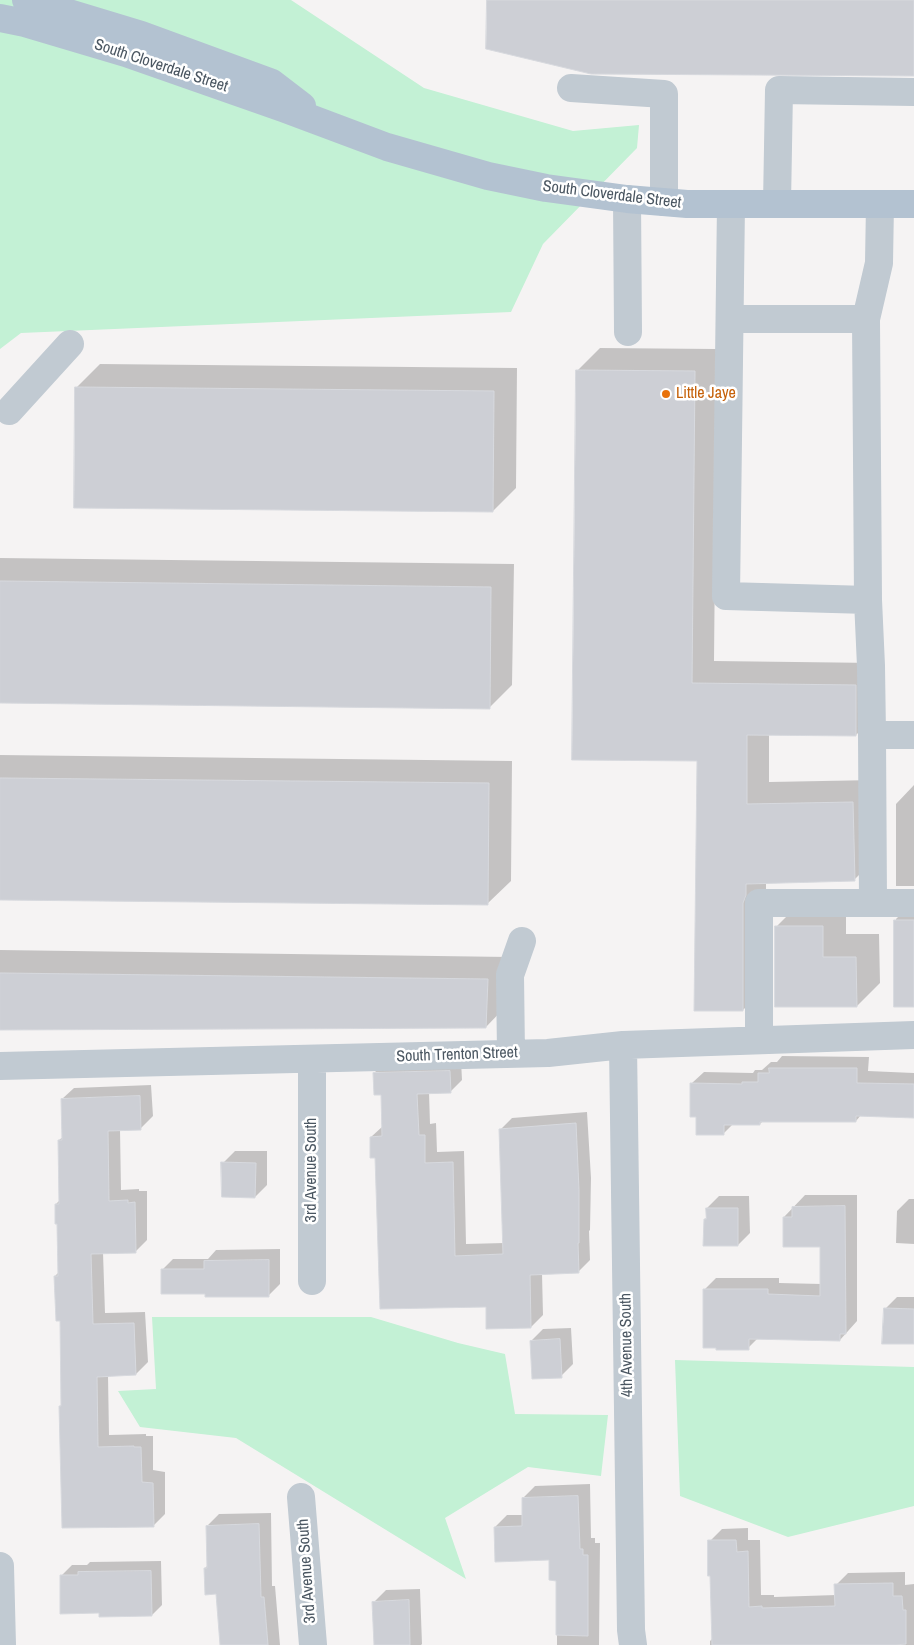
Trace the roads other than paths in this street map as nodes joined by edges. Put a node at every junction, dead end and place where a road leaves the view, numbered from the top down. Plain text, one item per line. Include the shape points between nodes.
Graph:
1 (26, 0) edge
2 (0, 18) edge
3 (570, 88) dead end
4 (914, 92) edge
5 (320, 121) junction
6 (628, 199) junction
7 (664, 202) junction
8 (731, 204) junction
9 (777, 204) junction
10 (880, 204) junction
11 (914, 204) edge
12 (730, 319) junction
13 (866, 319) junction
14 (628, 332) dead end
15 (70, 344) dead end
16 (9, 411) dead end
17 (868, 600) junction
18 (872, 735) junction
19 (914, 735) edge
20 (873, 903) junction
21 (914, 903) edge
22 (522, 941) dead end
23 (914, 1035) edge
24 (759, 1040) junction
25 (623, 1045) junction
26 (510, 1054) junction
27 (312, 1059) junction
28 (0, 1066) edge
29 (312, 1281) dead end
30 (301, 1497) dead end
31 (0, 1566) edge
32 (2, 1645) edge
33 (313, 1645) edge
34 (633, 1645) edge

1 - 5 main road, South Cloverdale Street via 141,35 272,83
2 - 5 main road, South Cloverdale Street via 126,53
3 - 7 street via 664,94
4 - 9 street via 779,90
5 - 6 main road, South Cloverdale Street via 387,147 488,176
6 - 7 main road, South Cloverdale Street
6 - 14 street
7 - 8 main road, South Cloverdale Street
8 - 9 main road, South Cloverdale Street
8 - 12 street
9 - 10 main road, South Cloverdale Street
10 - 11 main road, South Cloverdale Street
10 - 13 street via 879,263
12 - 13 street
12 - 17 street via 726,596
13 - 17 street
15 - 16 street
17 - 18 street
18 - 19 street
18 - 20 street
20 - 21 street
20 - 24 street via 759,903
22 - 26 street via 510,975
23 - 24 street, South Trenton Street
24 - 25 street, South Trenton Street
25 - 26 street, South Trenton Street
25 - 34 street, 4th Avenue South
26 - 27 street, South Trenton Street
27 - 28 street, South Trenton Street
27 - 29 street, 3rd Avenue South
30 - 33 street, 3rd Avenue South
31 - 32 street

